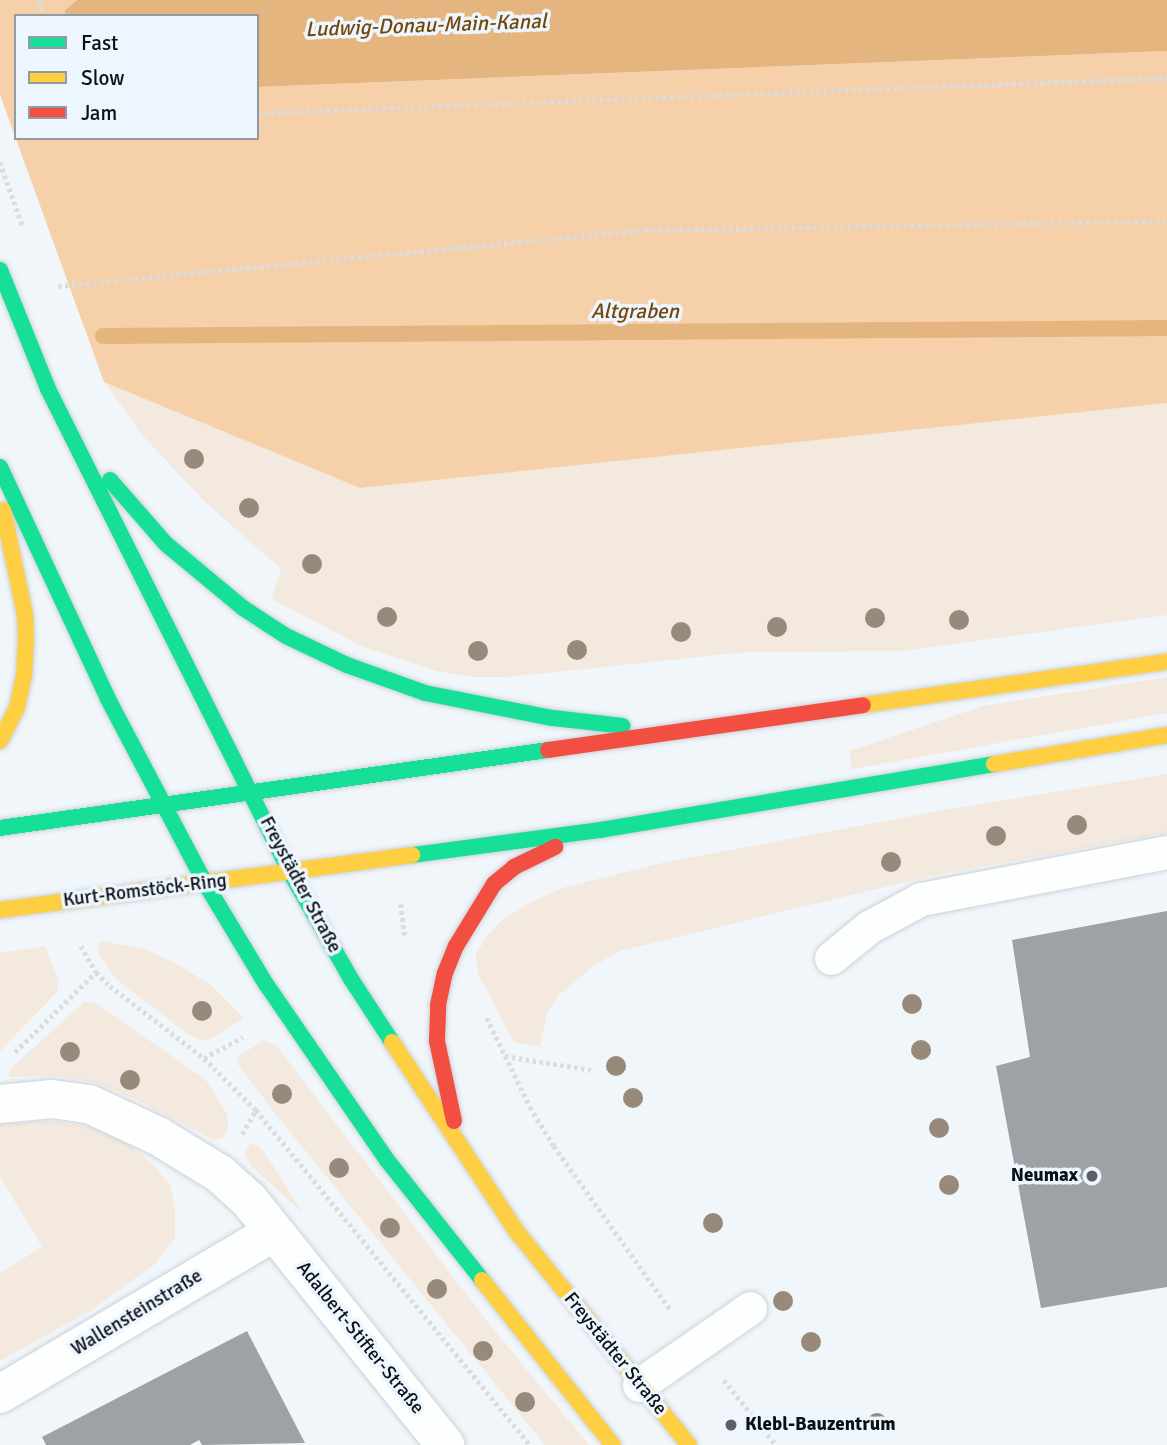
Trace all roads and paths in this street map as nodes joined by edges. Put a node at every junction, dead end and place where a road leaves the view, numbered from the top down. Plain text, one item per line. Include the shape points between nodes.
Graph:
1 (1167, 78) edge
2 (259, 113) edge
3 (0, 162) edge
4 (1167, 221) edge
5 (27, 237) dead end
6 (0, 270) edge
7 (8, 292) junction
8 (48, 389) junction
9 (0, 467) edge
10 (0, 497) edge
11 (1167, 662) edge
12 (700, 730) junction
13 (1167, 735) edge
14 (0, 741) edge
15 (251, 793) junction
16 (163, 806) junction
17 (0, 828) edge
18 (600, 830) junction
19 (1167, 852) edge
20 (395, 859) junction
21 (290, 872) junction
22 (205, 883) junction
23 (63, 901) junction
24 (0, 910) edge
25 (831, 958) dead end
26 (96, 972) junction
27 (445, 973) junction
28 (505, 1056) junction
29 (10, 1057) dead end
30 (591, 1070) dead end
31 (0, 1104) edge
32 (464, 1154) junction
33 (274, 1232) junction
34 (750, 1308) dead end
35 (697, 1344) junction
36 (639, 1385) junction
37 (0, 1394) edge
38 (445, 1445) edge
39 (530, 1445) edge
40 (614, 1445) edge
41 (689, 1445) edge
42 (776, 1445) edge

1 - 2 path
3 - 5 path
4 - 7 path via 645,230
6 - 7 main road, Freystädter Straße
7 - 8 main road, Freystädter Straße
8 - 12 main road via 103,473 166,544 243,608 286,636 390,681 467,703 590,723
8 - 15 main road, Freystädter Straße
9 - 16 main road
10 - 14 main road via 25,615 26,642 17,708
11 - 12 main road
12 - 15 main road
13 - 18 main road
15 - 16 main road
15 - 21 main road, Freystädter Straße
16 - 17 main road
16 - 22 main road
18 - 20 main road, Kurt-Romstöck-Ring
18 - 27 main road via 540,852 494,884
19 - 25 lane via 921,899 869,927
20 - 21 main road, Kurt-Romstöck-Ring
20 - 27 path via 406,939
21 - 22 main road, Kurt-Romstöck-Ring
21 - 32 main road, Freystädter Straße via 356,987
22 - 23 main road, Kurt-Romstöck-Ring
22 - 40 main road via 279,1004 387,1160
23 - 24 main road, Kurt-Romstöck-Ring
23 - 26 path
26 - 29 path
26 - 39 path via 134,1007 204,1058 256,1110
27 - 28 path via 473,995
27 - 32 main road via 437,1041
28 - 30 path
28 - 35 path via 554,1146 601,1217
31 - 33 street, Adalbert-Stifter-Straße via 52,1099 89,1104 126,1119 220,1174
32 - 36 main road, Freystädter Straße via 517,1232
33 - 37 street, Wallensteinstraße
33 - 38 street, Adalbert-Stifter-Straße
34 - 35 lane
35 - 36 lane
35 - 42 path
36 - 41 main road, Freystädter Straße

